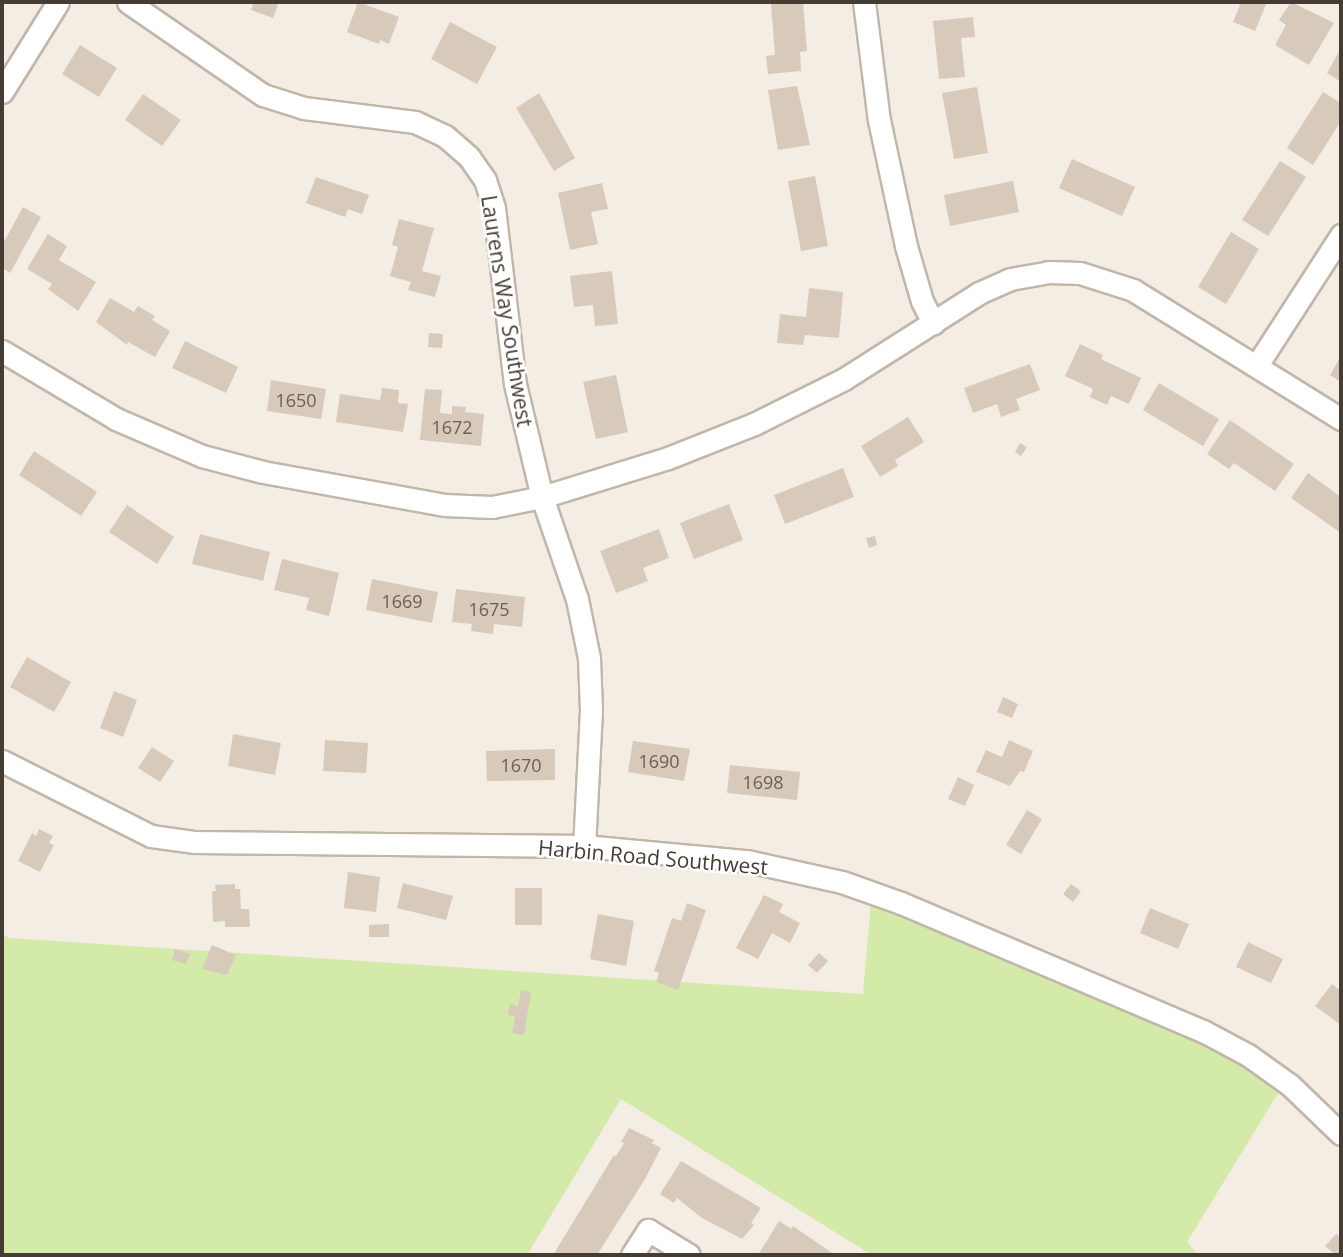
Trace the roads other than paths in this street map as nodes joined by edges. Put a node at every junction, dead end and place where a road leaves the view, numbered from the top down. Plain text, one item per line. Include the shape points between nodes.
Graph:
1 (58, 2) edge
2 (128, 2) edge
3 (864, 2) edge
4 (2, 92) edge
5 (1341, 235) edge
6 (933, 323) junction
7 (2, 351) edge
8 (1257, 365) junction
9 (1341, 419) edge
10 (542, 497) junction
11 (2, 761) edge
12 (584, 846) junction
13 (1341, 1133) edge
14 (632, 1255) edge
15 (689, 1255) edge

1 - 4 street
2 - 10 street, Laurens Way Southwest via 263,95 304,108 415,122 445,136 469,157 485,180 495,208 515,384
3 - 6 street via 879,120 906,246
5 - 8 street
6 - 8 street via 979,292 1010,279 1048,272 1080,273 1133,290
6 - 10 street via 844,379 754,424 668,458
7 - 10 street via 116,419 202,456 263,472 444,505 492,507
8 - 9 street
10 - 12 street, Laurens Way Southwest via 577,599 589,658
11 - 12 street, Harbin Road Southwest via 151,836 194,842
12 - 13 street, Harbin Road Southwest via 747,861 842,882 901,903 1203,1031 1290,1085
14 - 15 street via 648,1230

